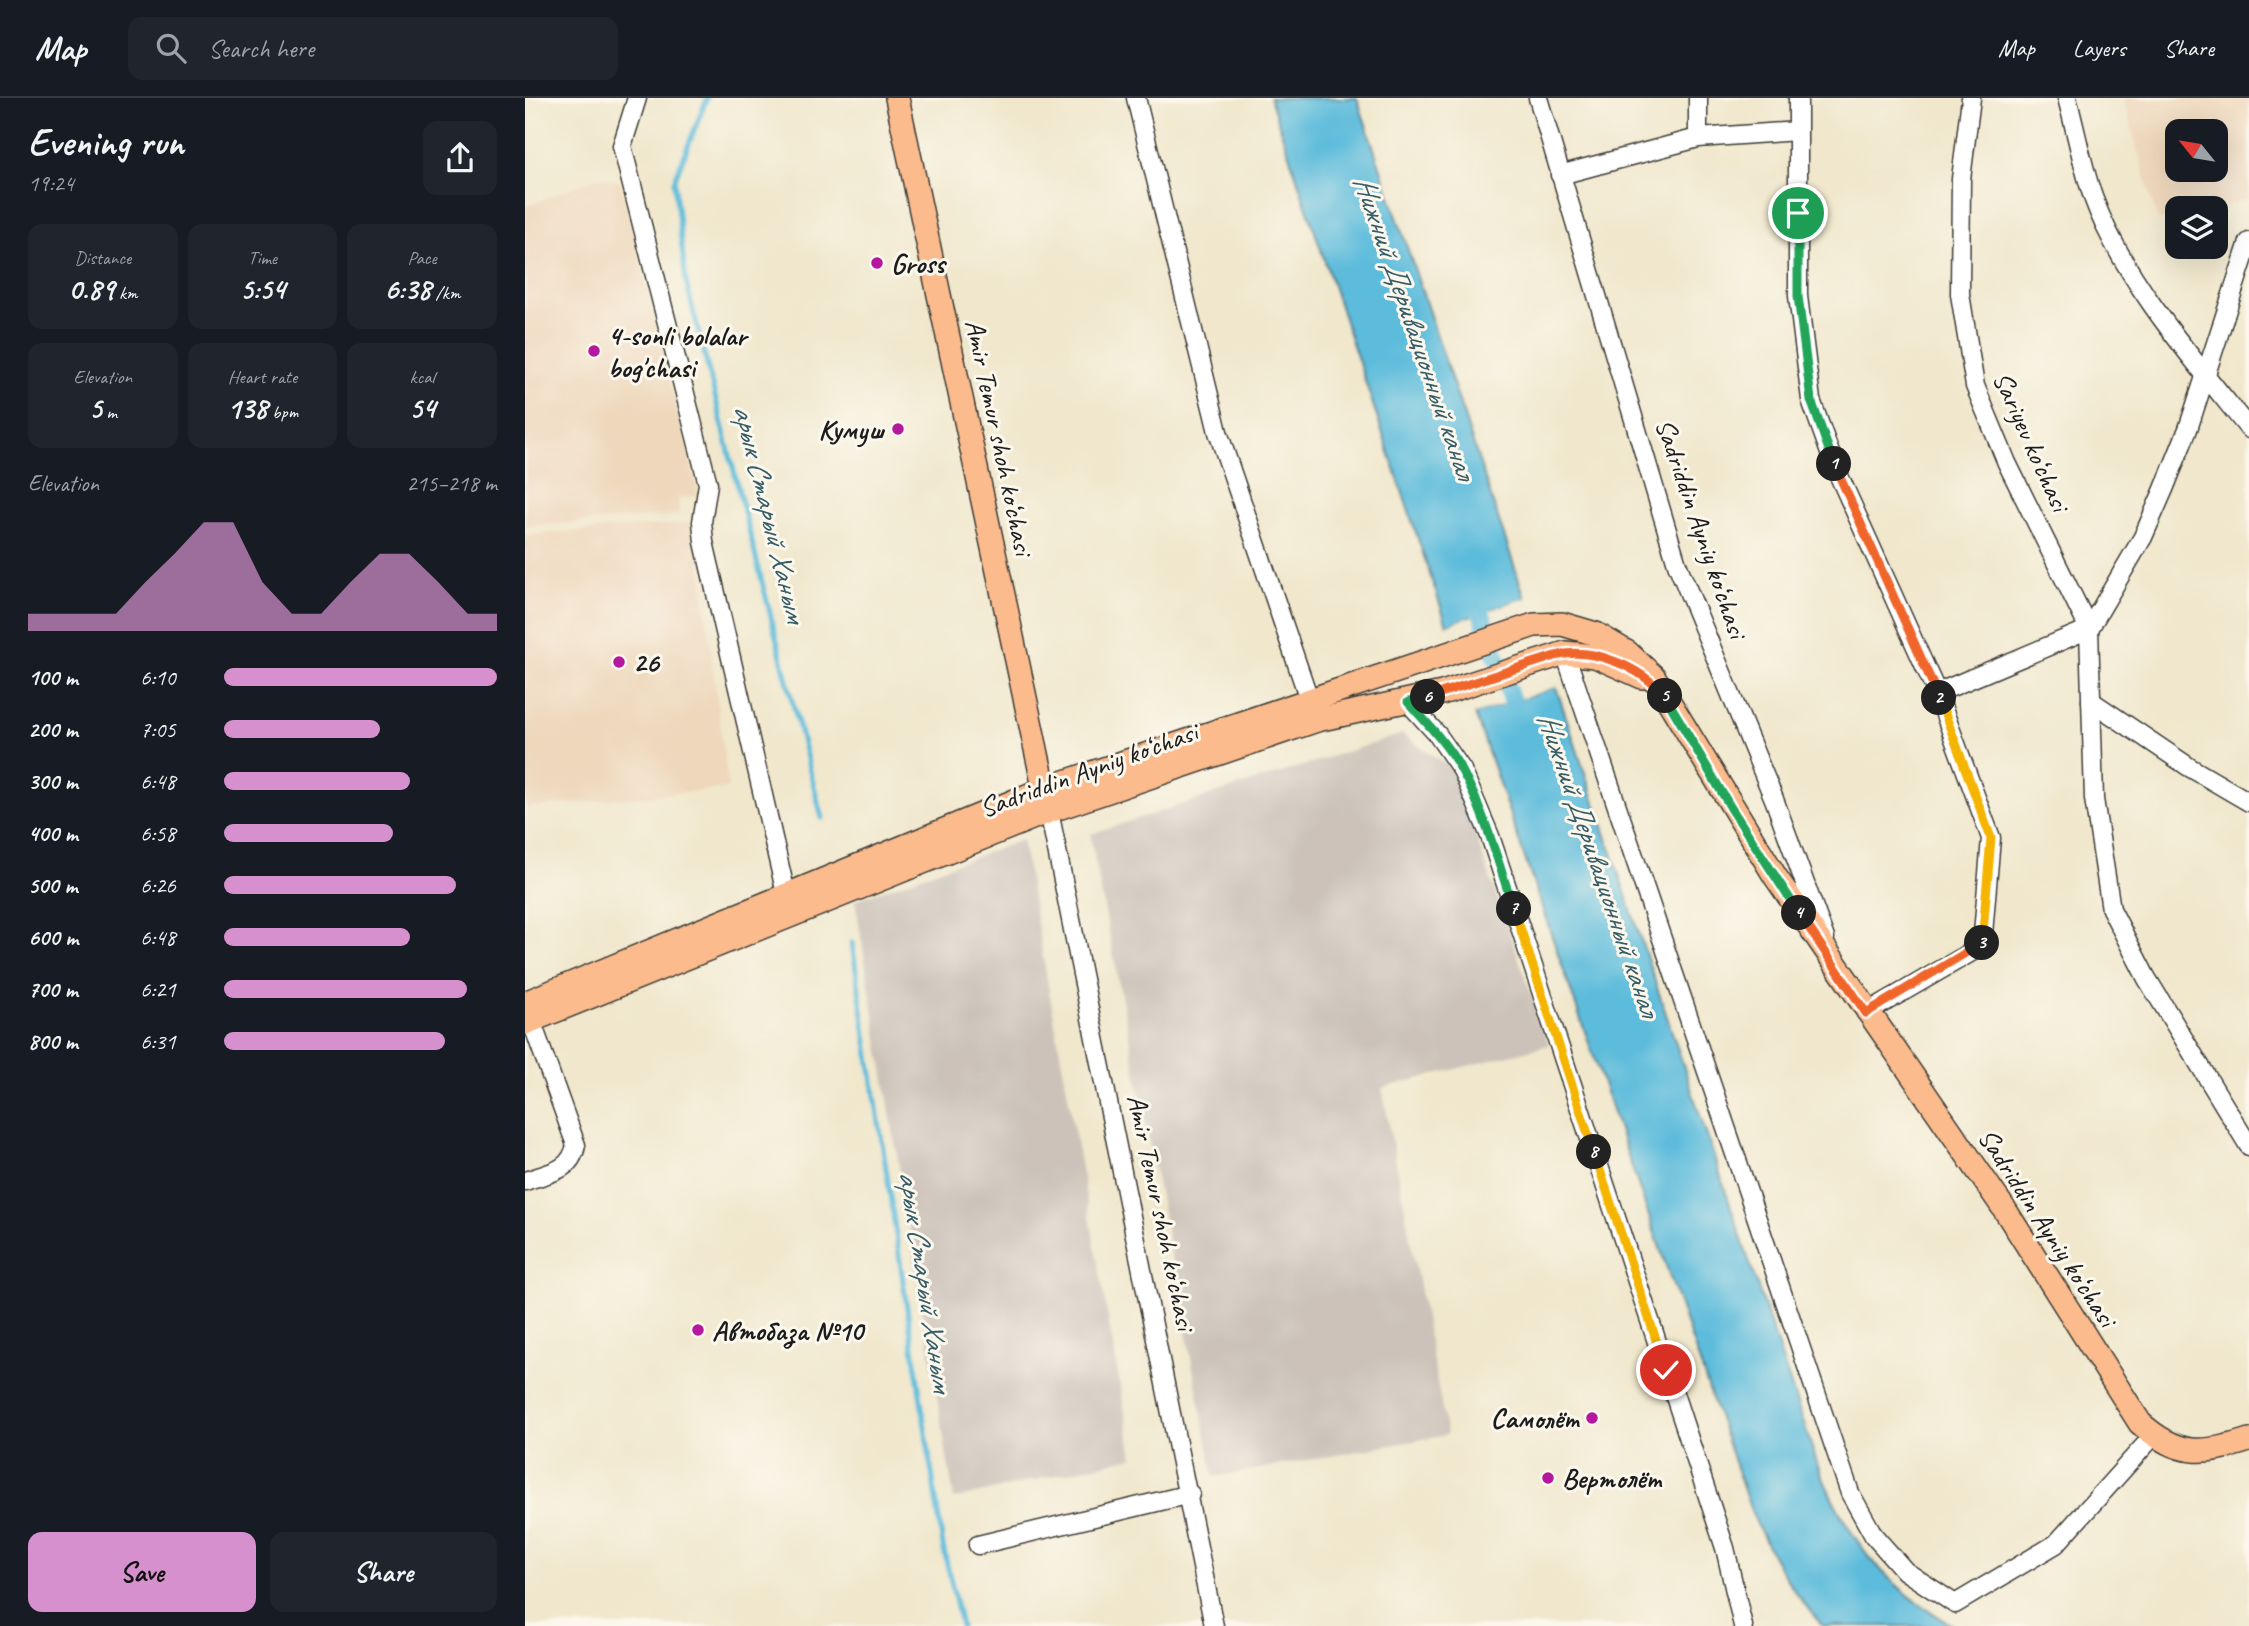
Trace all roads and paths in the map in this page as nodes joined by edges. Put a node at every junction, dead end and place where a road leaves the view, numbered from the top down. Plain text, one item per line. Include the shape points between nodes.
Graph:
1 (637, 98) edge
2 (897, 98) edge
3 (1136, 98) edge
4 (1538, 98) edge
5 (1698, 98) edge
6 (1798, 98) edge
7 (1971, 98) edge
8 (2067, 98) edge
9 (1797, 131) junction
10 (1698, 138) junction
11 (1560, 175) junction
12 (2249, 242) edge
13 (2205, 374) junction
14 (2249, 429) edge
15 (2088, 629) junction
16 (1555, 656) junction
17 (1937, 692) junction
18 (1308, 698) junction
19 (2091, 701) junction
20 (1408, 702) junction
21 (1674, 709) junction
22 (1047, 800) junction
23 (2249, 802) edge
24 (787, 898) junction
25 (1835, 968) junction
26 (1866, 1013) junction
27 (527, 1015) edge
28 (2249, 1146) edge
29 (525, 1181) edge
30 (2154, 1435) junction
31 (2249, 1440) edge
32 (1190, 1494) junction
33 (978, 1545) dead end
34 (1215, 1626) edge
35 (1743, 1626) edge

1 - 24 street via 622,146 708,484 703,542
2 - 22 main road, Amir Temur shoh ko‘chasi
3 - 18 street via 1218,432
4 - 11 street, Sadriddin Ayniy ko‘chasi
5 - 10 street
6 - 9 street
7 - 15 street, Sariyev ko‘chasi via 1961,179 1960,294 1975,386
8 - 13 street via 2094,197 2123,259
9 - 10 street
9 - 17 street via 1798,296 1811,400 1835,467
10 - 11 street
11 - 25 street, Sadriddin Ayniy ko‘chasi via 1677,564 1774,799
12 - 13 street
13 - 14 street
13 - 15 street via 2188,429 2143,537
15 - 17 street
15 - 19 street, Sariyev ko‘chasi
16 - 20 main road, Sadriddin Ayniy ko‘chasi
16 - 21 main road, Sadriddin Ayniy ko‘chasi via 1595,656 1630,670 1662,693
16 - 30 street via 1850,1493 1874,1535 1905,1571 1955,1604 2056,1544
17 - 26 street via 1991,838 1982,946
18 - 21 main road, Sadriddin Ayniy ko‘chasi via 1534,625 1571,626 1613,643 1647,669
18 - 22 main road, Sadriddin Ayniy ko‘chasi
19 - 23 street
19 - 28 street, Sariyev ko‘chasi via 2094,799 2111,909 2146,977
20 - 22 main road, Sadriddin Ayniy ko‘chasi via 1317,720
20 - 35 street via 1462,771 1490,836 1725,1548
21 - 25 main road, Sadriddin Ayniy ko‘chasi via 1731,808
22 - 24 main road, Sadriddin Ayniy ko‘chasi
22 - 27 main road, Sadriddin Ayniy ko‘chasi
22 - 32 street, Amir Temur shoh ko‘chasi
24 - 27 main road, Sadriddin Ayniy ko‘chasi
25 - 26 main road, Sadriddin Ayniy ko‘chasi
26 - 30 main road, Sadriddin Ayniy ko‘chasi via 2005,1210 2122,1397
27 - 29 street via 576,1145 574,1158 564,1168
30 - 31 main road, Sadriddin Ayniy ko‘chasi via 2193,1451
32 - 33 street
32 - 34 street, Amir Temur shoh ko‘chasi

